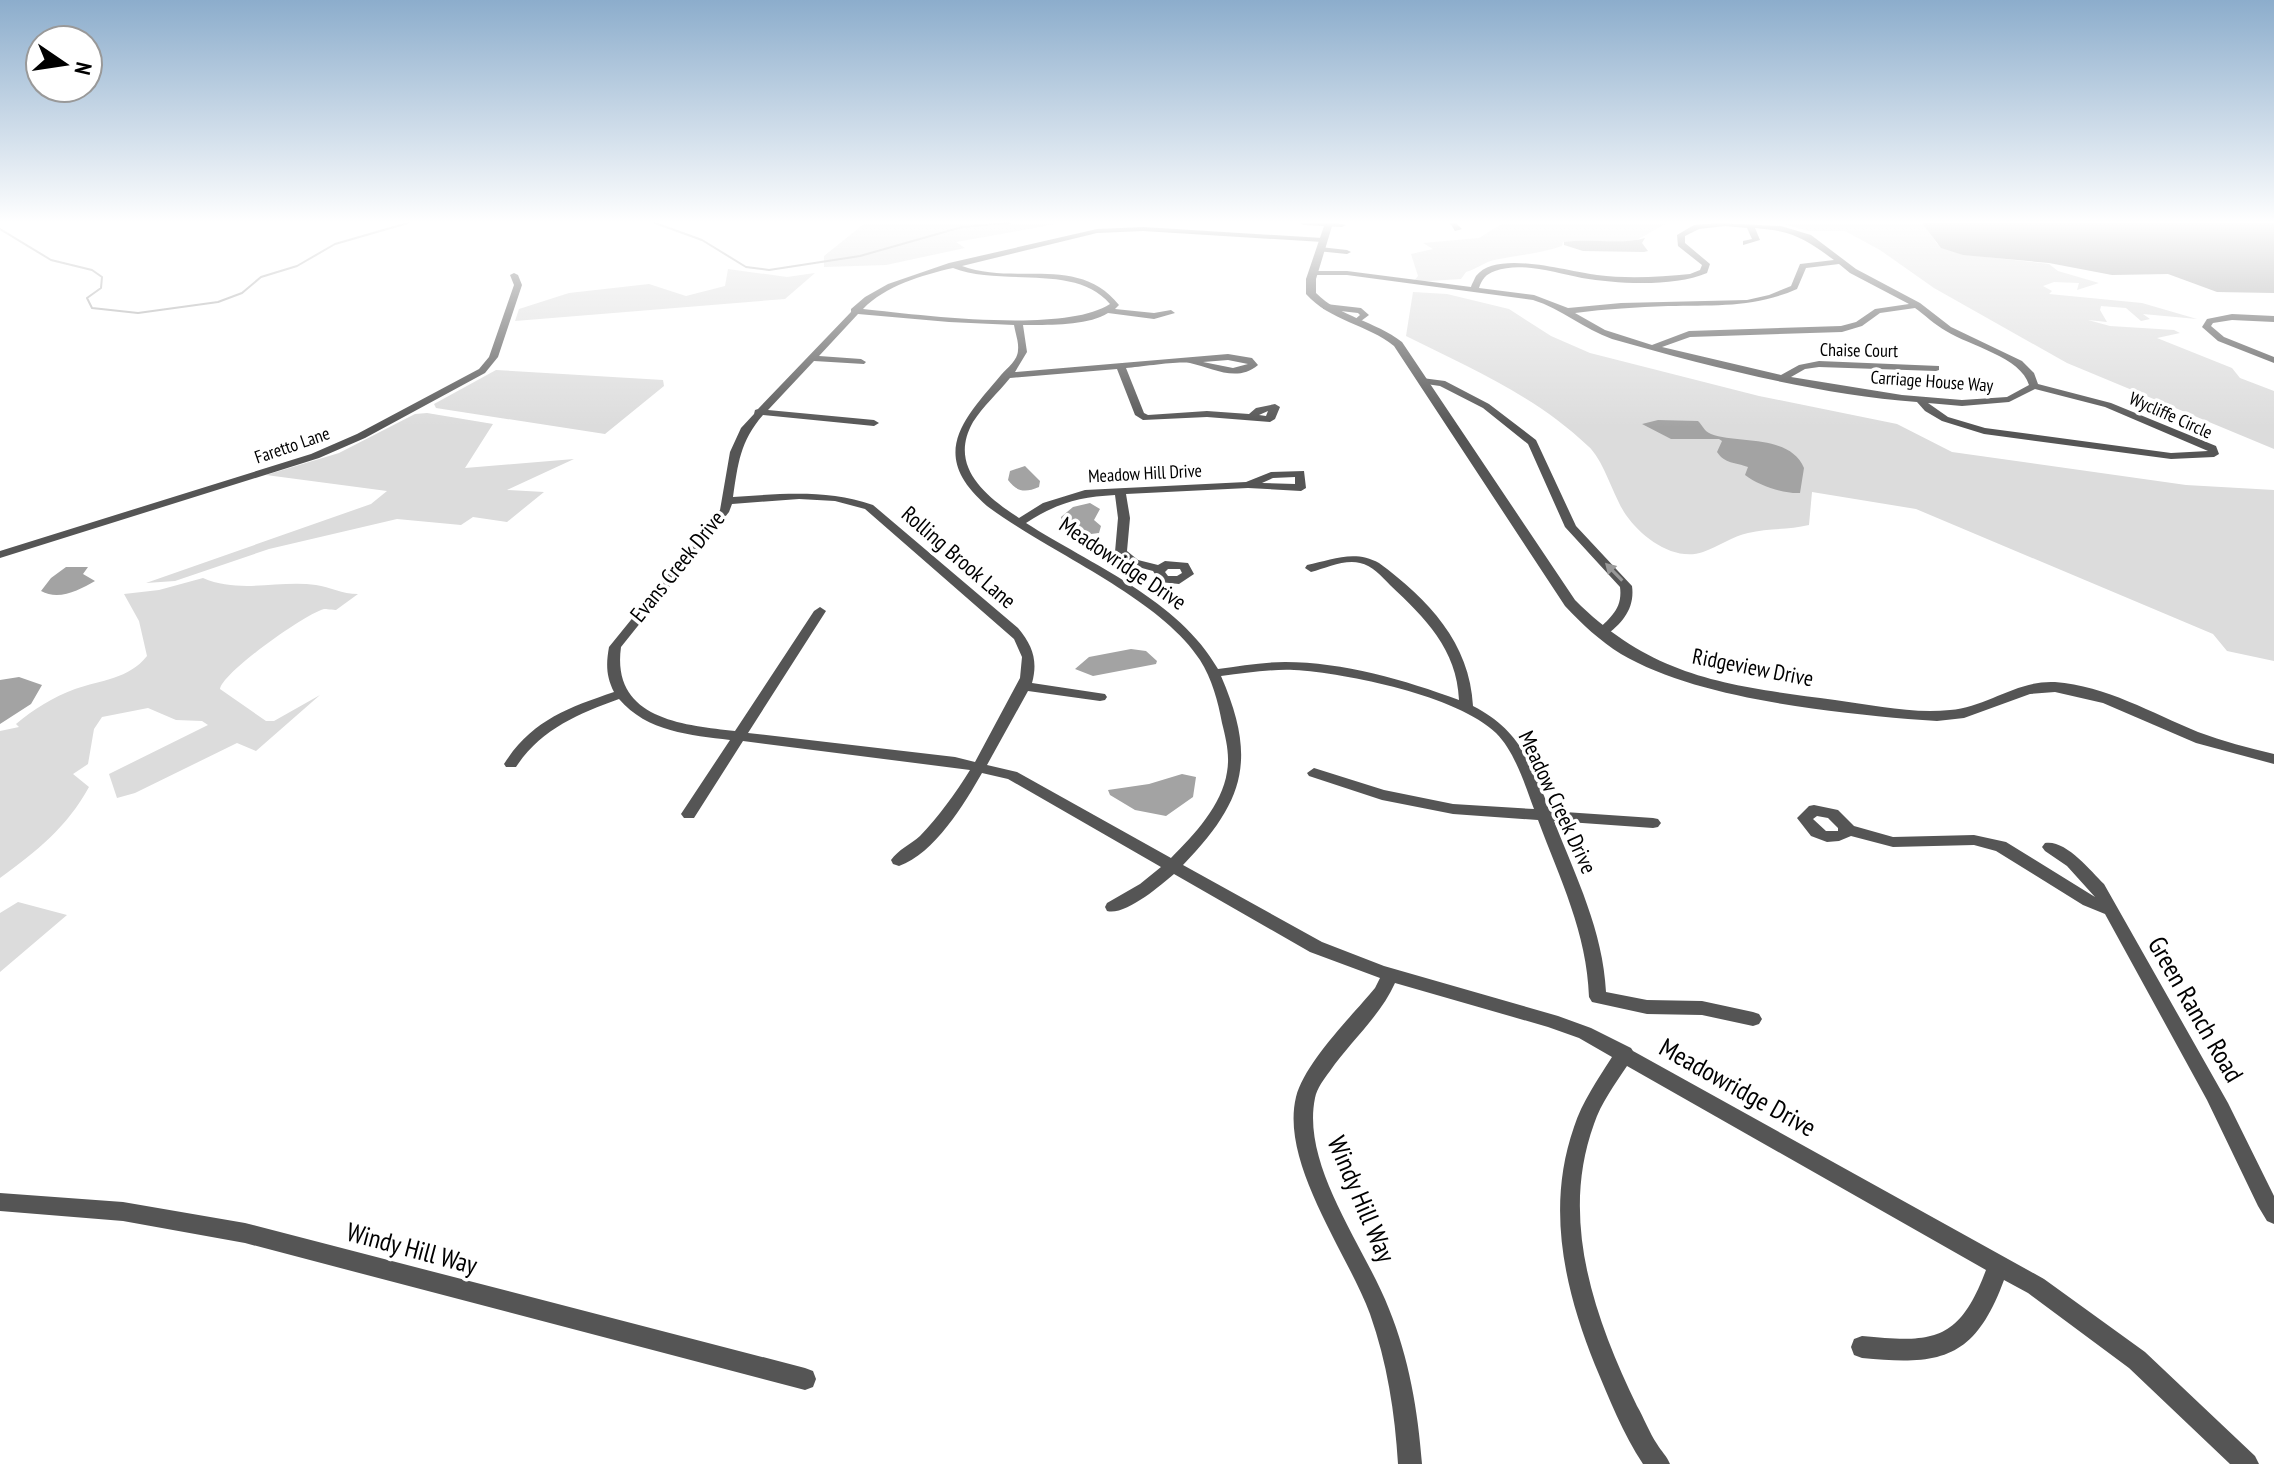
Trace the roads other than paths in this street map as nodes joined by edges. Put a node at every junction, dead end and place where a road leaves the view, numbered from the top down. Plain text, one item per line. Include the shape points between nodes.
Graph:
1 (516, 291) edge
2 (883, 291) edge
3 (1102, 291) edge
4 (1310, 291) edge
5 (1484, 291) edge
6 (1783, 291) edge
7 (1893, 291) edge
8 (1917, 305) junction
9 (854, 311) junction
10 (1110, 311) junction
11 (1567, 311) junction
12 (1171, 313) dead end
13 (2274, 319) edge
14 (1018, 322) junction
15 (1654, 347) junction
16 (810, 358) junction
17 (2274, 360) edge
18 (861, 362) dead end
19 (1194, 362) junction
20 (1936, 368) dead end
21 (1122, 369) junction
22 (1010, 372) junction
23 (1784, 377) junction
24 (1422, 381) junction
25 (2034, 386) junction
26 (1919, 398) junction
27 (758, 412) junction
28 (1252, 417) dead end
29 (874, 423) dead end
30 (2052, 435) dead end
31 (2037, 437) junction
32 (1248, 485) dead end
33 (1120, 490) junction
34 (728, 501) junction
35 (1047, 505) junction
36 (1002, 512) junction
37 (1019, 523) junction
38 (0, 555) edge
39 (1311, 568) dead end
40 (1159, 569) dead end
41 (820, 611) dead end
42 (1601, 633) junction
43 (1214, 673) junction
44 (1024, 686) junction
45 (621, 694) junction
46 (1100, 697) dead end
47 (1466, 707) junction
48 (740, 736) junction
49 (2274, 759) edge
50 (511, 764) dead end
51 (977, 765) junction
52 (1314, 773) dead end
53 (689, 814) dead end
54 (1542, 814) junction
55 (1653, 823) dead end
56 (1847, 830) dead end
57 (2050, 847) dead end
58 (899, 860) dead end
59 (1179, 868) junction
60 (1113, 907) dead end
61 (2110, 910) junction
62 (1389, 976) junction
63 (1753, 1019) dead end
64 (1625, 1053) junction
65 (0, 1202) edge
66 (2274, 1214) edge
67 (1999, 1264) junction
68 (1862, 1347) dead end
69 (805, 1379) dead end
70 (1410, 1464) edge
71 (1658, 1464) edge
72 (2247, 1464) edge

1 - 38 street, Faretto Lane via 493,357 470,379 331,450
2 - 9 street, Evans Creek Drive
3 - 10 street via 1115,305
4 - 24 street, Ridgeview Drive via 1326,307 1394,340
5 - 11 street, Carriage House Way via 1529,297
6 - 11 street via 1760,300
7 - 8 street, Carriage House Way
8 - 15 street via 1878,311 1842,329 1689,334
8 - 25 street, Carriage House Way via 1948,329 2019,363
9 - 14 street
9 - 16 street, Evans Creek Drive
10 - 12 street
10 - 14 street via 1091,318
11 - 15 street, Carriage House Way via 1598,331
13 - 17 street via 2223,317 2206,327 2221,339
14 - 22 street via 1023,352
15 - 23 street, Carriage House Way
16 - 18 street
16 - 27 street, Evans Creek Drive
19 - 19 street via 1228,357 1253,365 1229,370
19 - 21 street
20 - 23 street, Chaise Court via 1819,364
21 - 22 street
21 - 28 street via 1140,415 1146,418
22 - 36 street, Meadowridge Drive via 972,416 961,448 964,472
23 - 26 street, Carriage House Way via 1824,388
24 - 42 street, Ridgeview Drive via 1562,593
42 -> 24 street via 1620,619 1626,586 1571,527 1538,448 1486,406 1442,383
25 - 26 street, Carriage House Way via 2018,398 1995,402
25 - 31 street, Wycliffe Circle via 2126,412 2212,448 2214,454 2171,456
26 - 31 street, Wycliffe Circle via 1928,409 1958,424
27 - 29 street
27 - 34 street, Evans Creek Drive via 735,452
30 - 31 street, Wycliffe Circle
32 - 33 street, Meadow Hill Drive
33 - 35 street, Meadow Hill Drive via 1085,493
33 - 40 street via 1121,552 1134,563
34 - 44 street, Rolling Brook Lane via 830,497 878,513 1022,640 1030,663
34 - 45 street, Evans Creek Drive via 718,521 615,647 611,671
35 - 36 street, Meadow Hill Drive
35 - 37 street, Meadow Hill Drive
36 - 37 street, Meadowridge Drive
37 - 43 street, Meadowridge Drive via 1165,618 1186,635
39 - 47 street via 1346,560 1371,562 1415,601 1440,626 1457,654
41 - 48 street
42 - 49 street, Ridgeview Drive via 1647,662 1707,683 1899,714 1966,713 2035,687 2078,690 2204,740
43 - 47 street, Meadow Creek Drive via 1272,666 1316,668
43 - 59 street, Meadowridge Drive via 1223,695 1236,772
44 - 46 street
44 - 51 street, Rolling Brook Lane
45 - 48 street via 636,710 666,725
45 - 50 street via 544,727
47 - 54 street, Meadow Creek Drive via 1493,723 1510,742
48 - 51 street
48 - 53 street
51 - 58 street, Rolling Brook Lane via 933,835
51 - 59 street via 1032,784
52 - 54 street via 1418,804
54 - 55 street
54 - 63 street, Meadow Creek Drive via 1591,932 1598,997
56 - 61 street via 1901,843 1987,842 2017,854
57 - 61 street, Green Ranch Road via 2086,874
59 - 60 street
59 - 62 street, Meadowridge Drive via 1316,947
61 - 66 street, Green Ranch Road via 2232,1127 2245,1168
62 - 64 street, Meadowridge Drive via 1544,1017
62 - 70 street, Windy Hill Way via 1306,1093 1302,1116 1319,1179 1379,1310 1400,1379
64 - 67 street, Meadowridge Drive
64 - 71 street via 1584,1127 1570,1192 1570,1232 1586,1315 1602,1360
65 - 69 street, Windy Hill Way via 88,1207 211,1225
67 - 68 street via 1984,1307 1949,1345 1890,1351
67 - 72 street, Meadowridge Drive via 2112,1340

